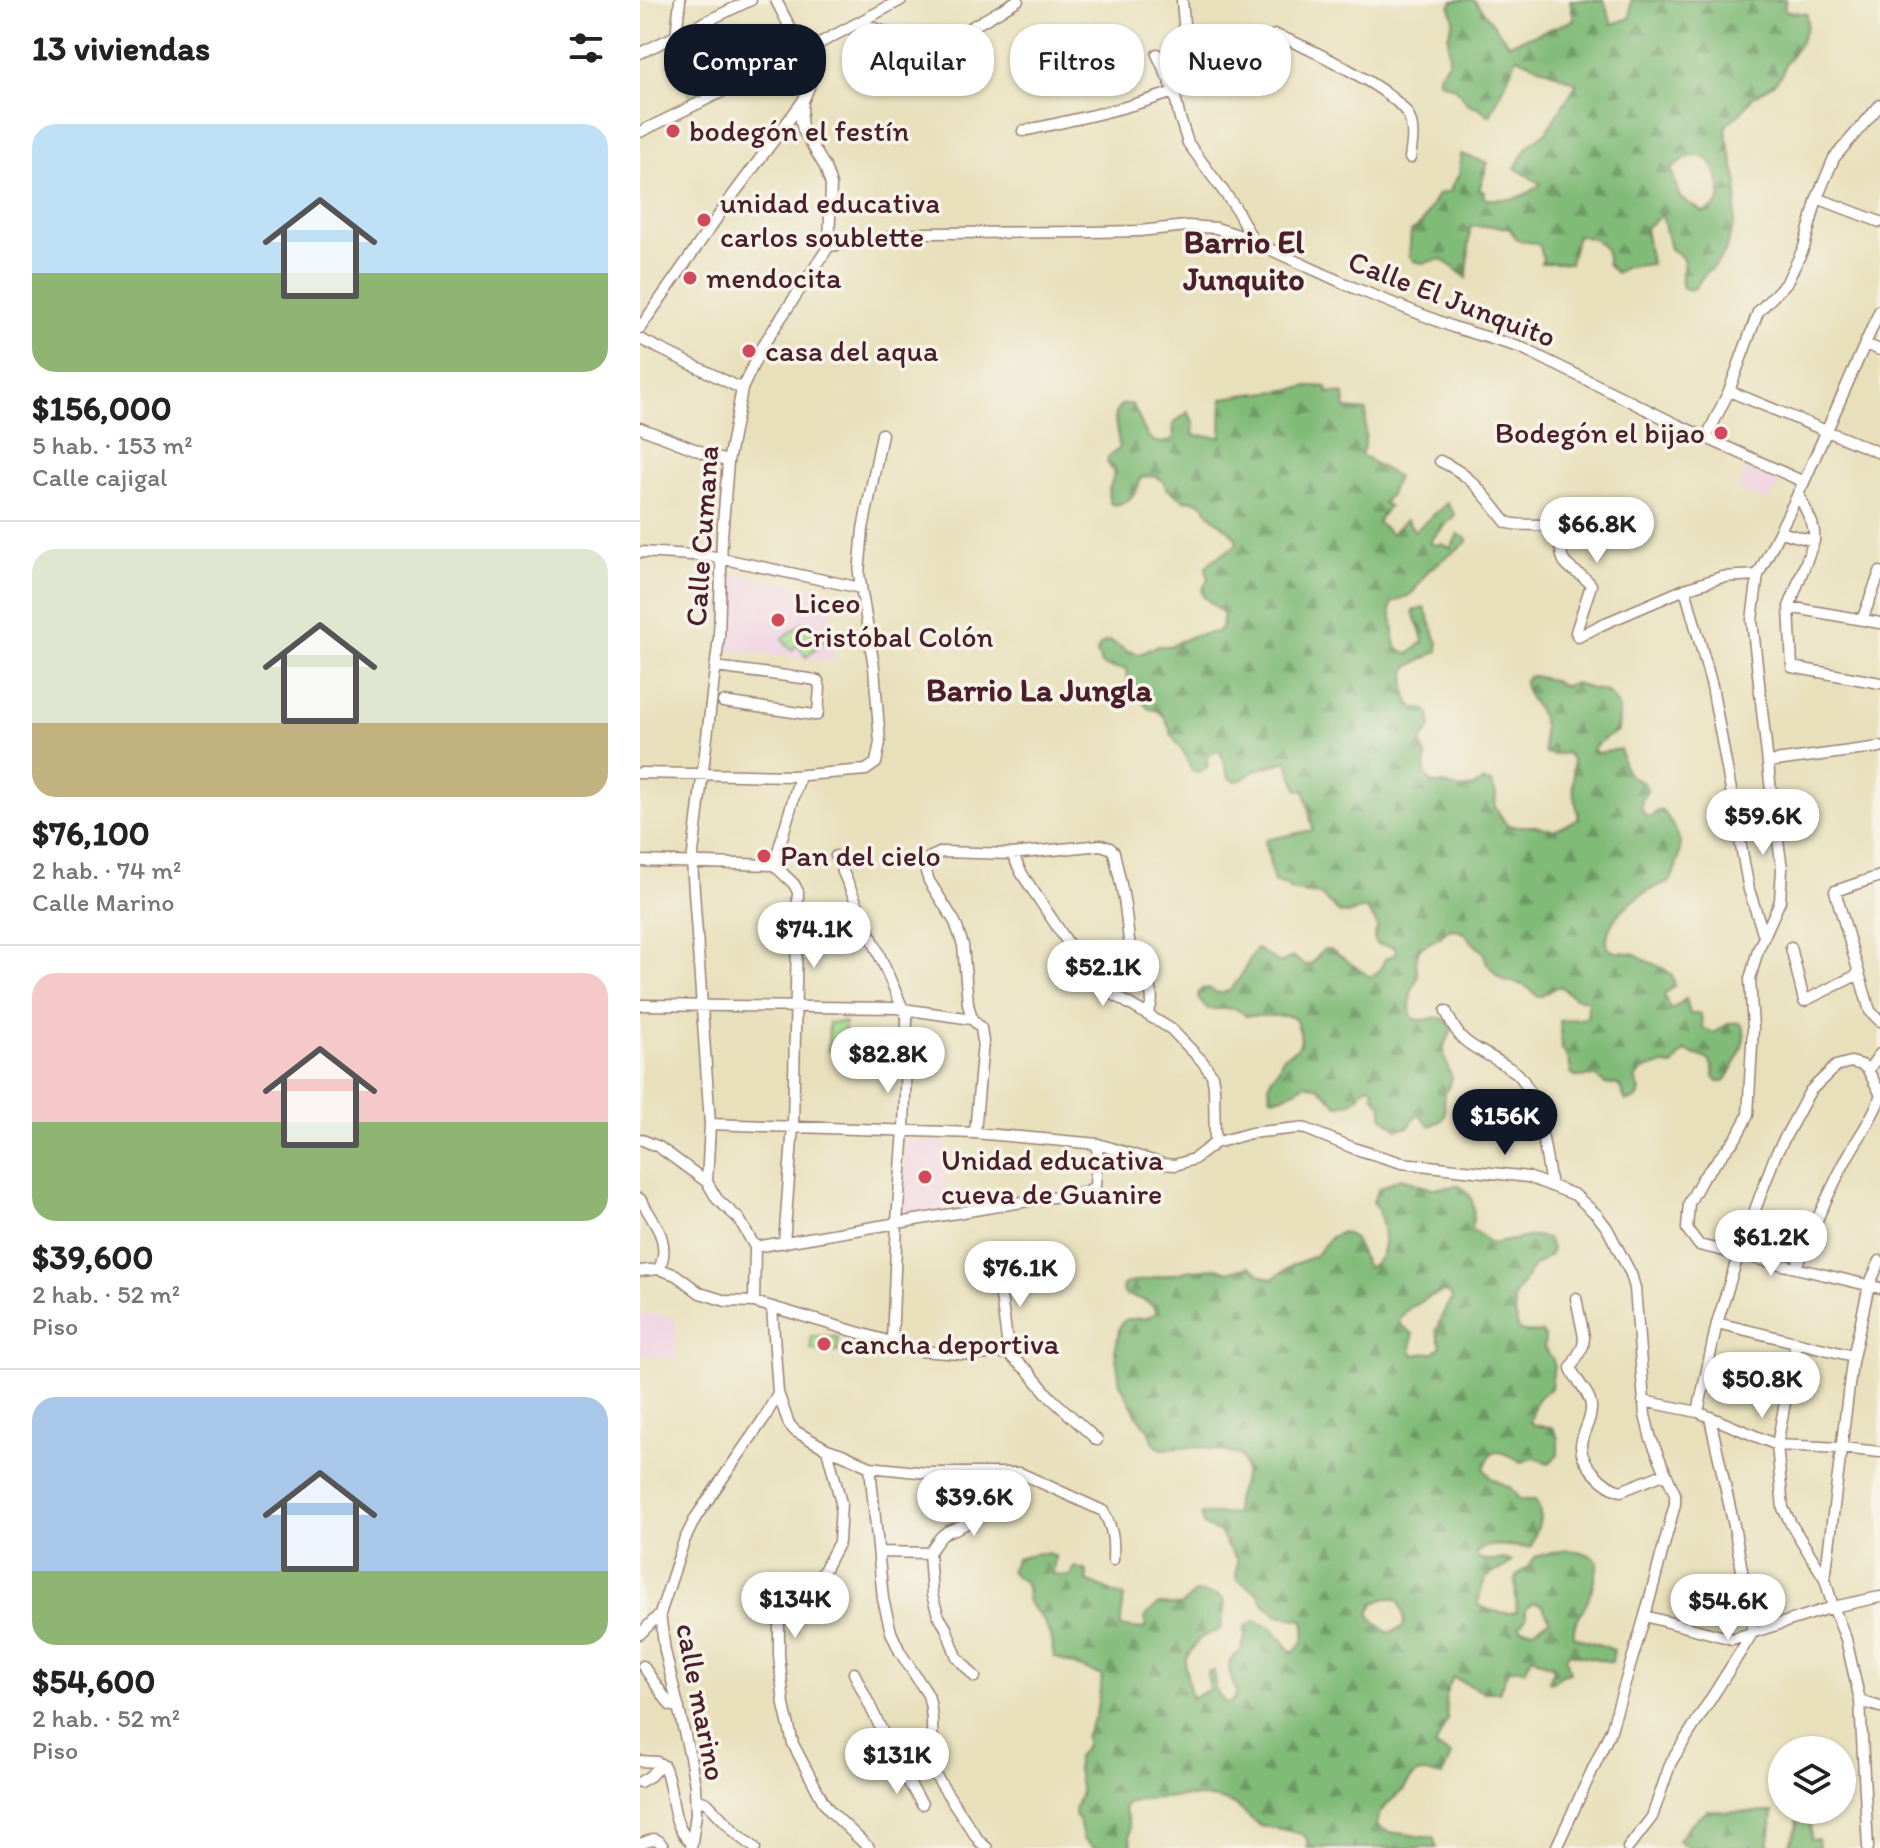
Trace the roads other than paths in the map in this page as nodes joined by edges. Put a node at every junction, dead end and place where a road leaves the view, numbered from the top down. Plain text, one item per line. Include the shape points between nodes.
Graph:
1 (680, 0) edge
2 (751, 0) edge
3 (776, 0) edge
4 (901, 0) edge
5 (1018, 0) edge
6 (1182, 0) edge
7 (860, 23) junction
8 (677, 24) edge
9 (701, 24) edge
10 (787, 24) edge
11 (1184, 24) edge
12 (826, 40) edge
13 (664, 42) edge
14 (1291, 42) edge
15 (640, 53) edge
16 (1157, 54) dead end
17 (1160, 61) edge
18 (1160, 95) edge
19 (713, 96) edge
20 (805, 96) edge
21 (1175, 96) edge
22 (803, 101) junction
23 (1880, 105) edge
24 (1023, 131) dead end
25 (640, 132) edge
26 (1410, 158) dead end
27 (1817, 198) junction
28 (1880, 222) edge
29 (1255, 242) junction
30 (829, 246) junction
31 (1880, 310) edge
32 (640, 328) edge
33 (640, 339) edge
34 (1865, 344) junction
35 (1880, 350) edge
36 (742, 389) junction
37 (1729, 391) junction
38 (640, 428) edge
39 (1826, 431) junction
40 (882, 434) dead end
41 (1706, 438) junction
42 (1880, 453) edge
43 (1440, 461) dead end
44 (728, 462) junction
45 (1804, 482) junction
46 (1798, 493) junction
47 (1780, 532) junction
48 (1814, 541) junction
49 (640, 552) edge
50 (721, 559) junction
51 (1880, 572) edge
52 (1758, 575) junction
53 (861, 588) junction
54 (1685, 589) junction
55 (1789, 607) junction
56 (1862, 620) junction
57 (1880, 623) edge
58 (715, 667) junction
59 (1880, 683) edge
60 (723, 702) dead end
61 (1880, 747) edge
62 (1768, 762) junction
63 (640, 773) edge
64 (702, 775) junction
65 (800, 776) junction
66 (1012, 854) junction
67 (836, 856) dead end
68 (640, 861) edge
69 (692, 862) junction
70 (774, 865) junction
71 (1880, 876) edge
72 (1764, 936) junction
73 (1791, 947) dead end
74 (1859, 974) junction
75 (640, 1005) edge
76 (702, 1005) junction
77 (797, 1007) junction
78 (902, 1009) junction
79 (1446, 1011) dead end
80 (1147, 1014) junction
81 (972, 1019) junction
82 (1880, 1021) edge
83 (1880, 1054) edge
84 (1868, 1070) junction
85 (1880, 1095) edge
86 (710, 1124) junction
87 (793, 1126) junction
88 (904, 1130) junction
89 (975, 1133) junction
90 (640, 1139) edge
91 (1215, 1143) junction
92 (1098, 1144) junction
93 (707, 1182) junction
94 (1551, 1186) junction
95 (640, 1199) edge
96 (897, 1222) junction
97 (784, 1243) junction
98 (755, 1247) junction
99 (1739, 1253) junction
100 (1880, 1261) edge
101 (997, 1267) dead end
102 (1796, 1267) junction
103 (659, 1269) junction
104 (640, 1271) edge
105 (1874, 1287) edge
106 (1576, 1298) dead end
107 (754, 1302) junction
108 (772, 1307) junction
109 (1717, 1323) junction
110 (892, 1342) junction
111 (1796, 1343) junction
112 (1009, 1355) junction
113 (1853, 1356) junction
114 (778, 1393) junction
115 (1643, 1401) junction
116 (1698, 1412) junction
117 (1710, 1418) junction
118 (1097, 1440) dead end
119 (1777, 1445) junction
120 (1842, 1448) junction
121 (827, 1449) junction
122 (1880, 1452) edge
123 (870, 1467) junction
124 (1666, 1473) junction
125 (1005, 1505) dead end
126 (879, 1552) junction
127 (929, 1553) junction
128 (1113, 1560) dead end
129 (1825, 1579) junction
130 (1880, 1597) edge
131 (1833, 1607) junction
132 (660, 1614) junction
133 (1645, 1616) junction
134 (1753, 1632) junction
135 (640, 1634) edge
136 (643, 1666) dead end
137 (854, 1673) dead end
138 (975, 1677) dead end
139 (1860, 1701) junction
140 (1880, 1707) edge
141 (679, 1708) junction
142 (640, 1760) edge
143 (661, 1764) junction
144 (932, 1764) junction
145 (901, 1770) junction
146 (640, 1782) edge
147 (696, 1799) junction
148 (922, 1804) dead end
149 (640, 1844) edge
150 (691, 1845) edge
151 (664, 1848) edge
152 (755, 1848) edge
153 (869, 1848) edge
154 (987, 1848) edge
155 (1556, 1848) edge
156 (1628, 1848) edge
157 (1868, 1848) edge

1 - 8 street
2 - 9 street
3 - 10 street
4 - 7 street
5 - 7 street via 946,40 916,41
6 - 11 street
7 - 12 street
13 - 15 street
14 - 26 street via 1350,70 1391,98 1407,114 1413,133
16 - 17 street
18 - 24 street
19 - 25 street
20 - 22 street
21 - 29 street via 1188,143
22 - 30 street via 803,130 831,185
22 - 32 street
23 - 27 street via 1834,158
27 - 28 street
27 - 37 street via 1804,247 1787,282 1758,312
29 - 30 street, Calle El Junquito via 1216,228 1187,226 926,233
29 - 41 street, Calle El Junquito via 1352,287 1522,348
30 - 36 street, Calle Cumana via 761,348
31 - 34 street
33 - 36 street
34 - 35 street
34 - 39 street
36 - 44 street, Calle Cumana
37 - 39 street
37 - 41 street
38 - 44 street
39 - 42 street
39 - 45 street
40 - 53 street via 863,529
41 - 45 street, Calle El Junquito
43 - 54 street via 1471,479 1506,522 1547,525 1559,533 1564,563 1591,585 1578,637
44 - 50 street, Calle Cumana
45 - 46 street
46 - 47 street
46 - 48 street
47 - 48 street
47 - 52 street
48 - 55 street
49 - 50 street
50 - 53 street
50 - 58 street, Calle Cumana
51 - 56 street
52 - 54 street via 1722,577
52 - 62 street via 1752,620
53 - 65 street via 874,667 880,742 876,763 866,770
54 - 72 street via 1712,686 1749,890
55 - 56 street
55 - 59 street via 1792,667
56 - 57 street
58 - 60 street via 820,683 814,715
58 - 64 street, Calle Cumana
61 - 62 street
62 - 72 street via 1782,869 1780,901
63 - 64 street
64 - 65 street
64 - 69 street, Calle Cumana
65 - 70 street
66 - 80 street via 1090,976
66 - 80 street via 1101,845 1114,852 1132,955 1153,995
66 - 81 street via 942,852 926,864 929,881 963,945
67 - 78 street
68 - 69 street
69 - 70 street
69 - 76 street, Calle Cumana
70 - 77 street via 798,892
71 - 74 street via 1835,891
72 - 99 street via 1750,979 1748,1115 1689,1203 1687,1229 1699,1245
73 - 74 street via 1804,1001
74 - 82 street via 1870,1011
75 - 76 street
76 - 77 street
76 - 86 street, Calle Cumana
77 - 78 street
77 - 87 street
78 - 81 street
78 - 88 street via 907,1018
79 - 94 street via 1455,1032 1469,1046 1518,1074 1534,1105
80 - 91 street via 1171,1029 1212,1075
81 - 89 street via 981,1028 983,1042
83 - 84 street
84 - 85 street
84 - 99 street via 1851,1062 1836,1066 1810,1091 1775,1156
85 - 102 street
86 - 87 street
86 - 93 street, Calle Cumana
87 - 88 street
87 - 97 street
88 - 89 street
88 - 96 street
89 - 92 street
90 - 93 street
91 - 92 street via 1175,1165
91 - 94 street via 1251,1133 1306,1129 1402,1163 1528,1177
92 - 96 street via 1095,1186 1088,1191
93 - 98 street
94 - 115 street via 1575,1195 1597,1215 1631,1274
95 - 103 street via 663,1240
96 - 97 street
96 - 110 street
97 - 98 street
98 - 107 street
99 - 102 street
99 - 109 street
100 - 105 street
101 - 112 street
102 - 105 street
103 - 104 street
103 - 107 street via 700,1293
105 - 113 street
106 - 124 street via 1584,1337 1571,1368 1592,1405 1581,1441 1584,1459 1615,1490
107 - 108 street
108 - 110 street
108 - 114 street
109 - 111 street
109 - 116 street
110 - 112 street via 921,1351
111 - 113 street
111 - 119 street
112 - 118 street
113 - 120 street
114 - 121 street via 791,1428
114 - 132 street, calle marino via 696,1517
115 - 116 street
115 - 124 street
116 - 117 street
117 - 119 street
117 - 134 street
119 - 120 street
119 - 129 street via 1783,1508
120 - 122 street
120 - 129 street
121 - 123 street
121 - 153 street via 841,1503 839,1542 809,1599 779,1611 784,1705 793,1744 823,1801
123 - 126 street
123 - 128 street via 1033,1477 1103,1511 1111,1524
124 - 133 street via 1675,1504
125 - 127 street via 949,1530
126 - 127 street
126 - 144 street via 891,1632 930,1702
127 - 138 street via 938,1615 957,1657
129 - 131 street
130 - 131 street
131 - 134 street
131 - 139 street
132 - 135 street
132 - 141 street, calle marino
133 - 134 street via 1732,1639
133 - 155 street via 1611,1730
134 - 156 street via 1671,1762 1652,1817
136 - 141 street via 670,1705
137 - 145 street
139 - 140 street
139 - 157 street
141 - 147 street, calle marino
142 - 143 street
143 - 146 street
143 - 150 street via 680,1828
144 - 145 street
144 - 154 street via 945,1792
145 - 148 street
147 - 150 street, calle marino
147 - 152 street
149 - 151 street via 654,1839

